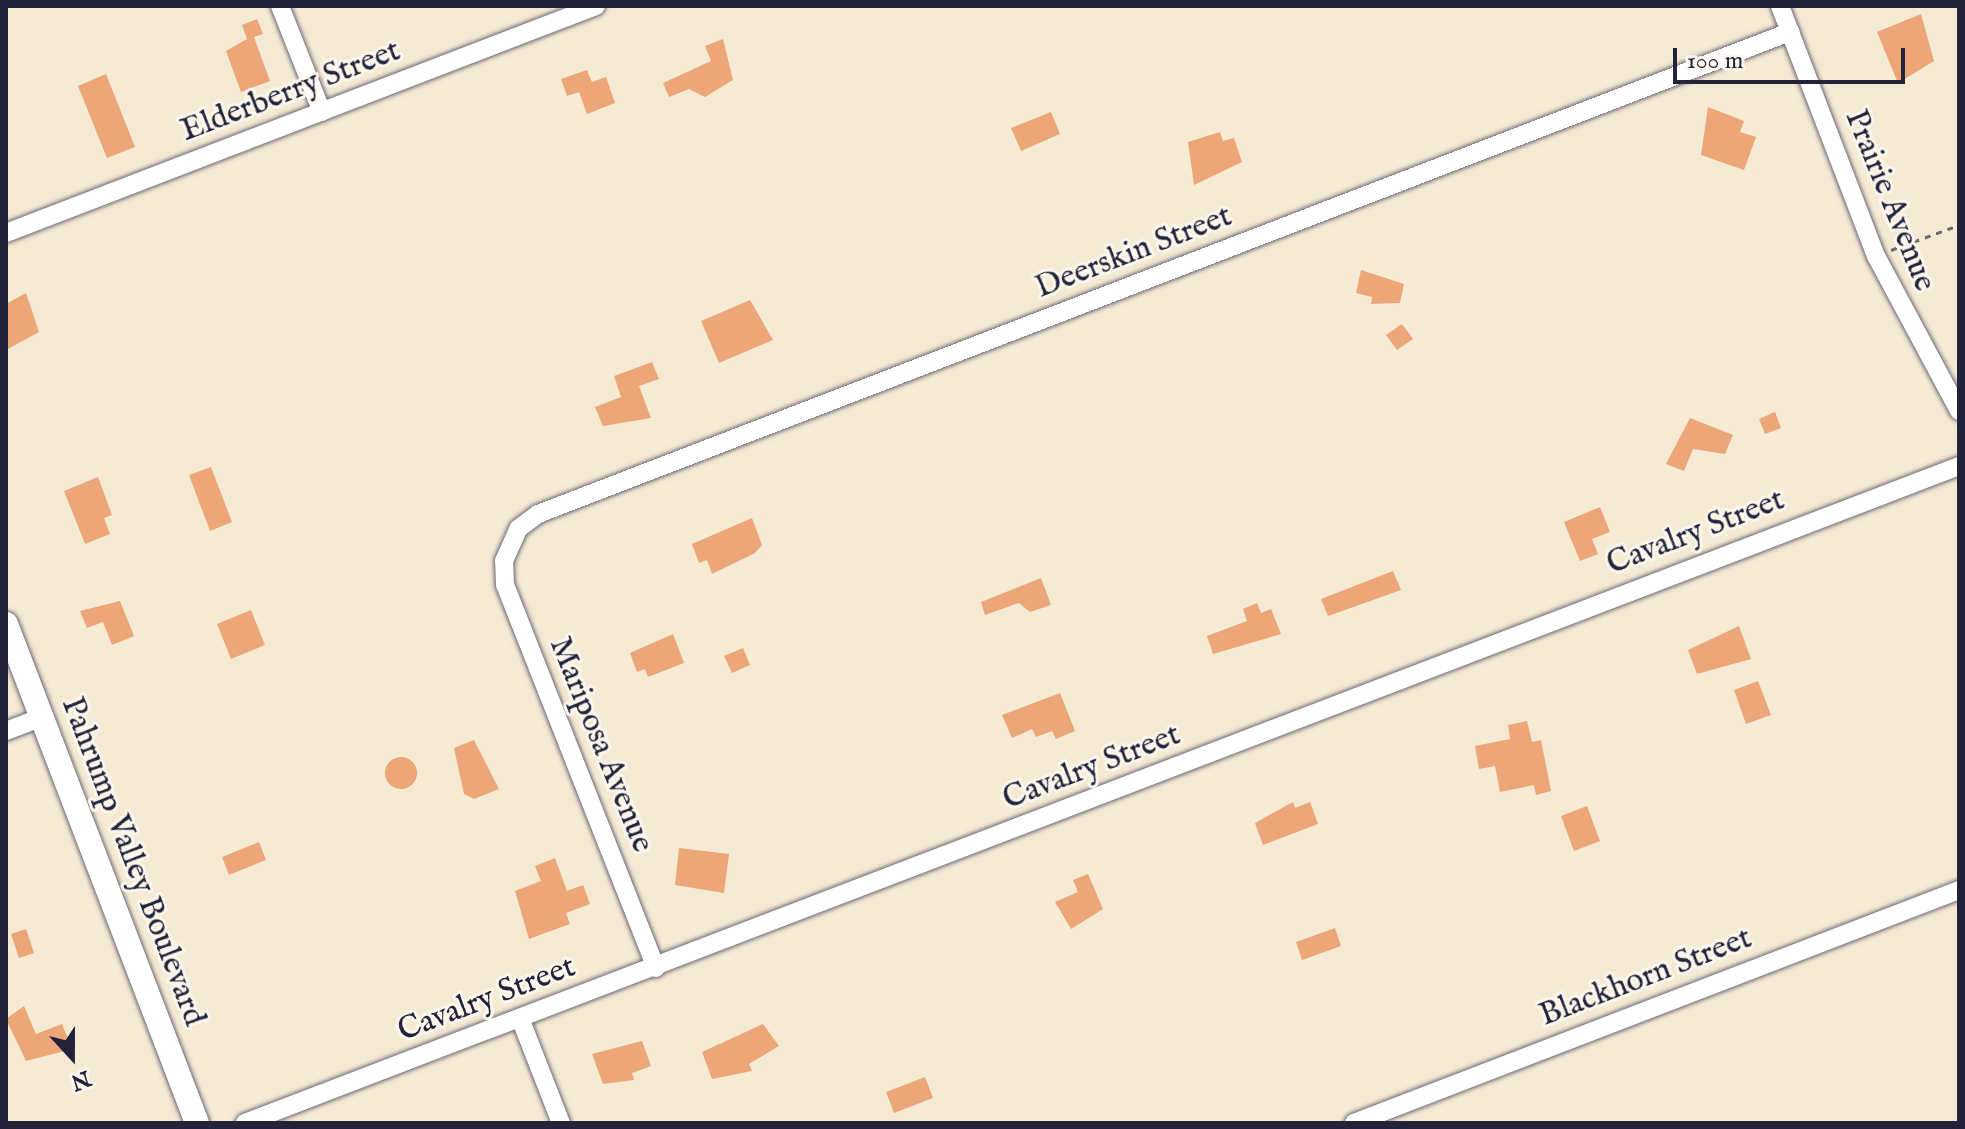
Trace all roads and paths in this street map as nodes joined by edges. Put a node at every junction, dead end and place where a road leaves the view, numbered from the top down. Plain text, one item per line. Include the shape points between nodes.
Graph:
1 (280, 6) edge
2 (596, 6) edge
3 (1780, 6) edge
4 (1790, 32) junction
5 (322, 112) junction
6 (1959, 225) edge
7 (6, 233) edge
8 (1876, 256) junction
9 (1959, 411) edge
10 (1959, 466) edge
11 (509, 542) joint
12 (6, 624) edge
13 (42, 717) junction
14 (6, 731) edge
15 (1959, 890) edge
16 (656, 968) junction
17 (520, 1018) junction
18 (197, 1123) edge
19 (245, 1123) edge
20 (561, 1123) edge
21 (1354, 1123) edge

1 - 5 street
2 - 5 street, Elderberry Street
3 - 4 street, Prairie Avenue
4 - 8 street, Prairie Avenue
4 - 11 street, Deerskin Street via 538,514
5 - 7 street, Elderberry Street
6 - 8 path
8 - 9 street, Prairie Avenue
10 - 16 street, Cavalry Street
11 - 16 street, Mariposa Avenue via 504,573 513,609
12 - 13 main road, Pahrump Valley Boulevard
13 - 14 street
13 - 18 main road, Pahrump Valley Boulevard
15 - 21 street, Blackhorn Street
16 - 17 street, Cavalry Street
17 - 19 street, Cavalry Street
17 - 20 street

